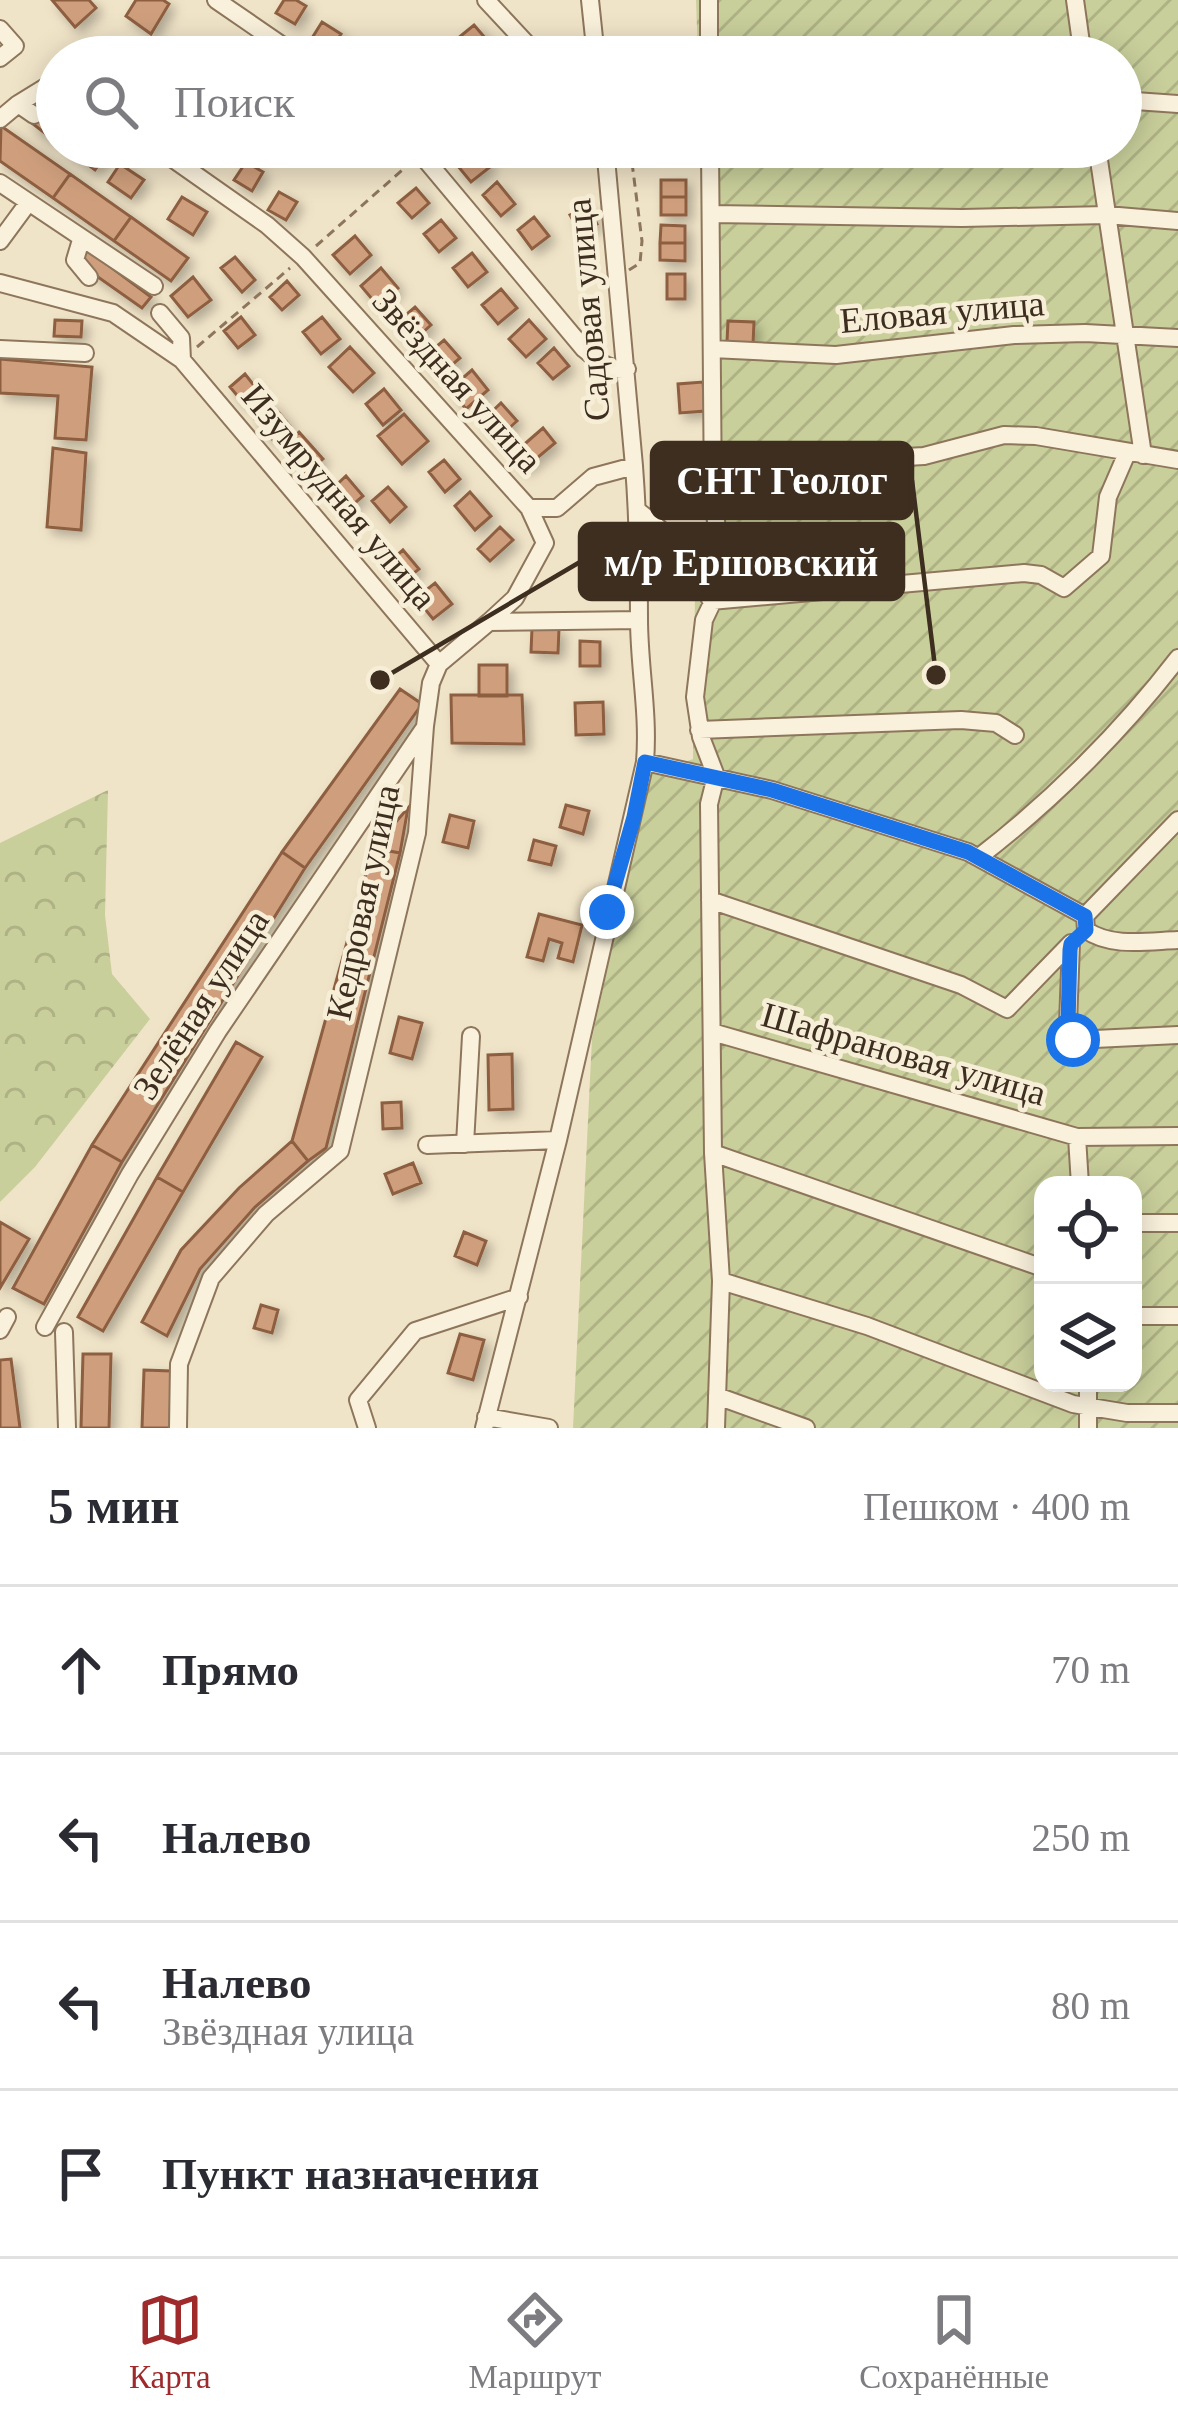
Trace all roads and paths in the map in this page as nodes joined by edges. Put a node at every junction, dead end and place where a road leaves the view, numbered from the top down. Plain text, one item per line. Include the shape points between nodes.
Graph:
1 (216, 0) edge
2 (486, 0) edge
3 (590, 0) edge
4 (709, 0) edge
5 (1075, 0) edge
6 (0, 29) edge
7 (268, 36) edge
8 (519, 36) edge
9 (594, 36) edge
10 (710, 36) edge
11 (1080, 36) edge
12 (0, 58) edge
13 (36, 93) edge
14 (1142, 101) edge
15 (18, 104) junction
16 (1178, 104) edge
17 (34, 115) dead end
18 (0, 118) edge
19 (186, 168) edge
20 (433, 168) edge
21 (607, 168) edge
22 (633, 168) edge
23 (710, 168) edge
24 (1099, 168) edge
25 (0, 183) edge
26 (28, 203) junction
27 (711, 214) junction
28 (1107, 215) junction
29 (1178, 221) edge
30 (81, 240) junction
31 (0, 241) edge
32 (89, 277) dead end
33 (617, 278) junction
34 (0, 283) edge
35 (154, 286) dead end
36 (160, 313) dead end
37 (1126, 334) junction
38 (1178, 338) edge
39 (0, 349) edge
40 (712, 350) junction
41 (85, 352) dead end
42 (182, 360) junction
43 (627, 369) junction
44 (1135, 454) junction
45 (1178, 460) edge
46 (634, 466) junction
47 (713, 477) junction
48 (529, 508) junction
49 (637, 510) junction
50 (712, 601) junction
51 (639, 620) junction
52 (489, 622) junction
53 (1178, 658) edge
54 (439, 664) junction
55 (425, 726) junction
56 (699, 730) junction
57 (1015, 735) dead end
58 (645, 762) junction
59 (716, 776) junction
60 (1178, 820) edge
61 (979, 857) junction
62 (710, 900) junction
63 (1085, 923) junction
64 (1178, 940) edge
65 (1071, 944) junction
66 (712, 1032) junction
67 (1178, 1035) edge
68 (471, 1036) dead end
69 (1178, 1136) edge
70 (1078, 1137) junction
71 (558, 1140) junction
72 (465, 1144) junction
73 (427, 1145) dead end
74 (713, 1153) junction
75 (1080, 1176) edge
76 (1142, 1223) edge
77 (1178, 1223) edge
78 (1034, 1265) edge
79 (721, 1281) junction
80 (519, 1297) junction
81 (1142, 1316) edge
82 (1178, 1316) edge
83 (1088, 1392) edge
84 (717, 1396) junction
85 (1088, 1404) junction
86 (1178, 1413) edge
87 (485, 1423) edge
88 (67, 1428) edge
89 (178, 1428) edge
90 (367, 1428) edge
91 (549, 1428) edge
92 (716, 1428) edge
93 (806, 1428) edge
94 (1088, 1428) edge

1 - 7 street
2 - 8 street
3 - 9 street
4 - 10 street
5 - 11 street
6 - 12 street via 15,46
13 - 15 street
14 - 16 street
15 - 17 street
15 - 18 street
19 - 48 street, Звёздная улица via 303,257
20 - 43 street via 584,349 603,365
21 - 33 street, Садовая улица
22 - 33 path via 640,263
23 - 27 street
24 - 28 street
25 - 26 street
26 - 30 street
26 - 31 street
27 - 28 street
27 - 40 street
28 - 29 street
28 - 37 street
30 - 32 street via 75,260
30 - 35 street
33 - 43 street, Садовая улица
34 - 42 street, Изумрудная улица via 113,313
36 - 42 street via 181,338
37 - 38 street, Еловая улица
37 - 40 street, Еловая улица via 1014,334 836,355
37 - 44 street
39 - 41 street
40 - 47 street
42 - 54 street, Изумрудная улица
43 - 46 street, Садовая улица
44 - 45 street
44 - 47 street via 1004,435 924,456
44 - 50 street via 1108,497 1101,556 1064,588 1024,573
46 - 48 street, Звёздная улица via 593,477 557,508
46 - 49 street
47 - 50 street via 725,576
48 - 52 street via 545,543 515,598
49 - 50 street via 680,544
49 - 51 street
50 - 56 street via 695,698
51 - 52 street, Изумрудная улица
51 - 58 street
52 - 54 street, Изумрудная улица
53 - 61 street via 1077,769
54 - 55 street, Кедровая улица
55 - 88 street, Зелёная улица via 130,1174 55,1330
55 - 89 street, Кедровая улица via 417,833 340,1151 266,1214 211,1278 179,1364
56 - 57 street via 961,720 996,723
56 - 59 street
58 - 59 street
58 - 71 street
59 - 61 street
59 - 62 street
60 - 63 street
61 - 63 street
62 - 65 street via 961,985 1006,1009
62 - 66 street
63 - 64 street via 1095,937
63 - 65 street
65 - 67 street via 1073,1040
66 - 70 street, Шафрановая улица
66 - 74 street
68 - 72 street
69 - 70 street, Шафрановая улица
70 - 75 street
71 - 72 street
71 - 80 street
72 - 73 street
74 - 78 street
74 - 79 street
76 - 77 street
79 - 84 street
79 - 85 street
80 - 87 street
80 - 90 street via 415,1331 358,1400
81 - 82 street
83 - 85 street
84 - 92 street
84 - 93 street
85 - 86 street
85 - 94 street
87 - 91 street

